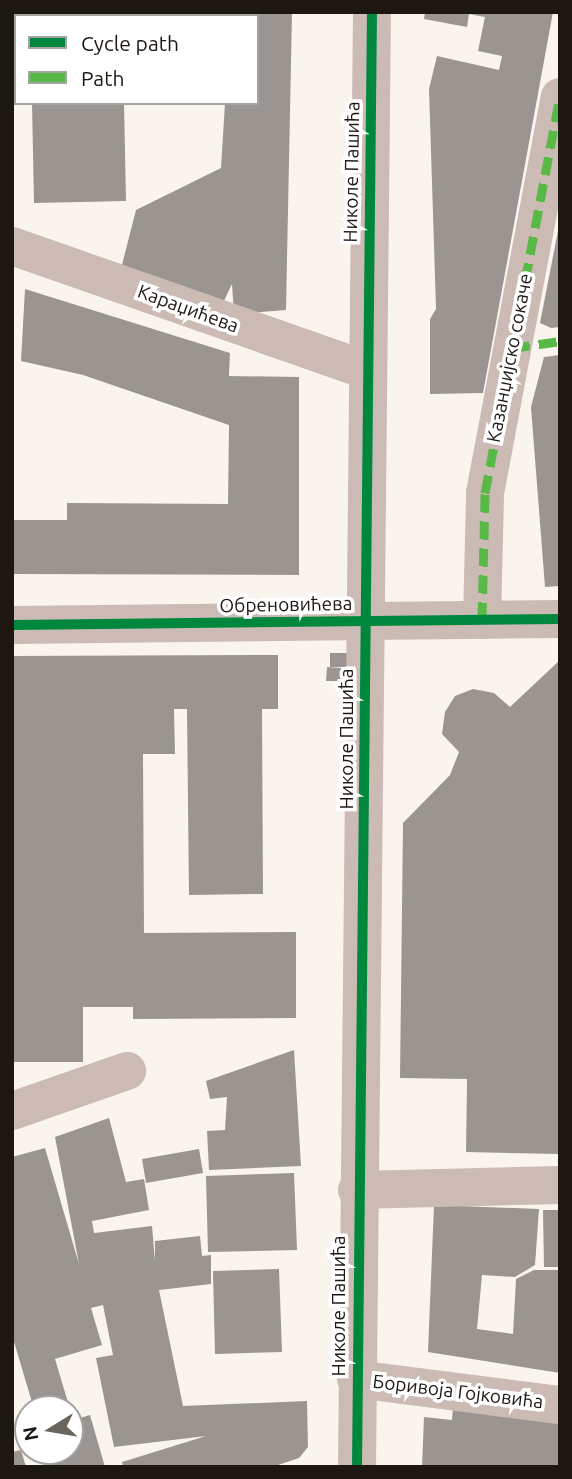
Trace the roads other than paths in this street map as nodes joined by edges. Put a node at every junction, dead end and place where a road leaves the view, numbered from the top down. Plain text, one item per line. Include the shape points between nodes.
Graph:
1 (372, 12) edge
2 (560, 97) edge
3 (12, 246) edge
4 (366, 370) junction
5 (560, 619) edge
6 (482, 620) junction
7 (367, 621) junction
8 (12, 625) edge
9 (127, 1071) dead end
10 (12, 1111) edge
11 (560, 1185) edge
12 (357, 1190) junction
13 (356, 1379) junction
14 (560, 1405) edge
15 (358, 1467) edge

1 - 4 street, Николе Пашића
2 - 6 street, Казанџијско сокаче via 485,493
3 - 4 street, Караџићева
4 - 7 street, Николе Пашића
5 - 6 street, Обреновићева
6 - 7 street, Обреновићева
7 - 8 street, Обреновићева
7 - 12 street, Николе Пашића
9 - 10 street
11 - 12 street
12 - 13 street, Николе Пашића
13 - 14 street, Боривоја Гојковића
13 - 15 street, Николе Пашића

